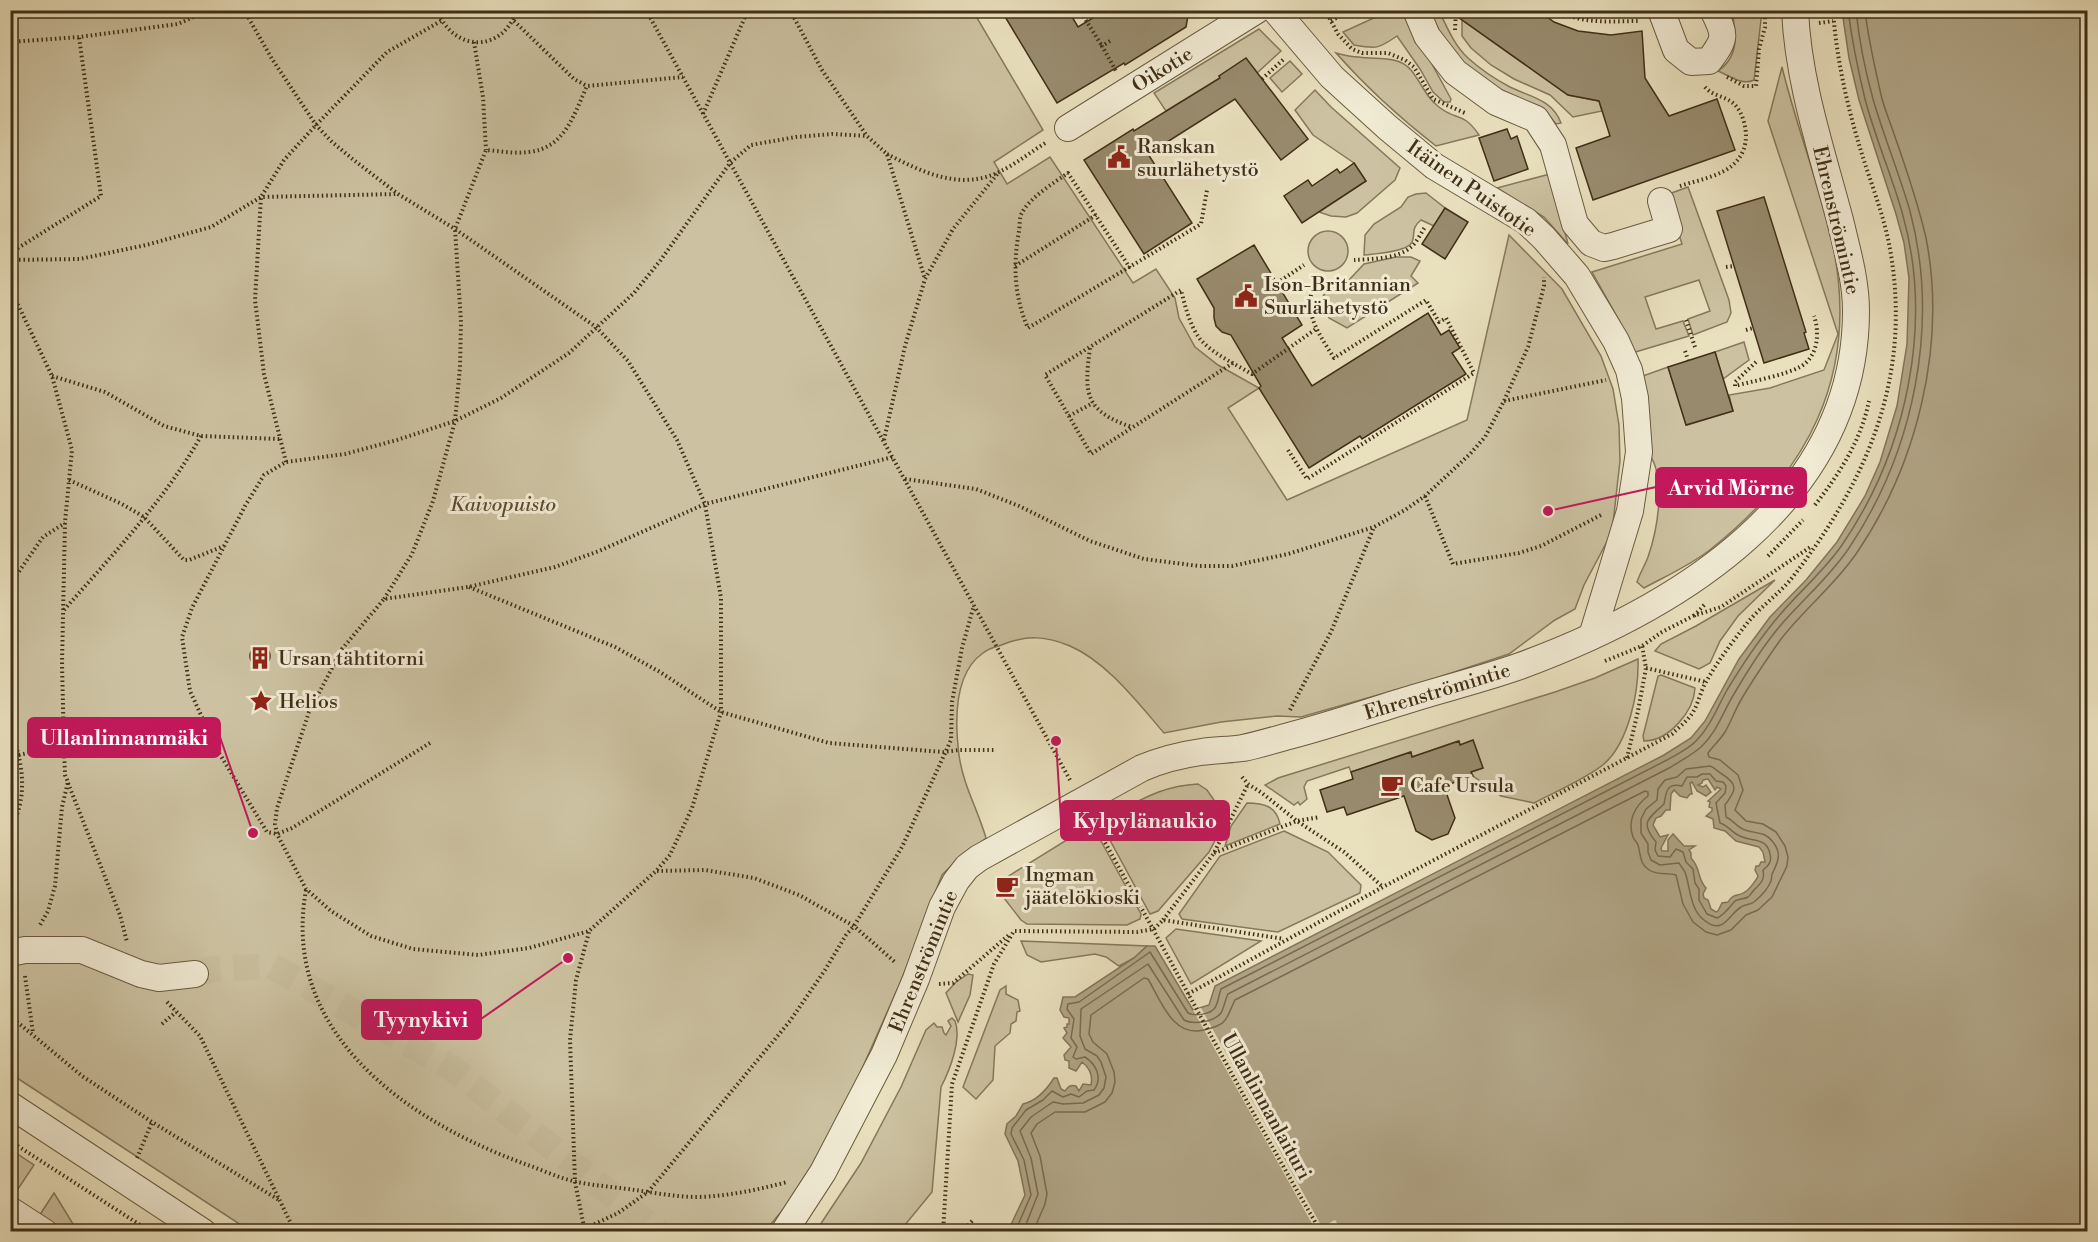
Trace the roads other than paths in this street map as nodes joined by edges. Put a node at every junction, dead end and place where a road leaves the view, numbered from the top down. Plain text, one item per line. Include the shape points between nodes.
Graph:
1 (1257, 10) edge
2 (1275, 10) edge
3 (1416, 10) edge
4 (1713, 10) edge
5 (1795, 10) edge
6 (1663, 16) edge
7 (1068, 128) road end
8 (1665, 195) road end
9 (1592, 636) junction
10 (18, 951) edge
11 (195, 974) tunnel mouth
12 (10, 1105) edge
13 (10, 1210) edge
14 (44, 1232) edge
15 (203, 1232) edge
16 (784, 1232) edge

1 - 7 street, Oikotie
2 - 9 street, Itäinen Puistotie via 1332,77 1395,134 1434,166 1526,221 1544,238 1577,276 1616,341 1629,370 1635,398 1639,452 1632,500
3 - 8 street via 1427,36 1455,72 1496,102 1536,119 1553,145 1575,224 1591,243 1604,248 1669,228
4 - 6 street via 1723,30 1722,44 1709,61 1691,62 1676,50
5 - 9 street, Ehrenströmintie via 1808,100 1854,289 1853,355 1842,401 1812,464 1778,508 1741,545 1648,609
9 - 16 street, Ehrenströmintie via 1518,666 1288,736 1245,748 1166,758 1142,768 1086,810 979,858 956,881 942,907 884,1055 823,1172
10 - 11 street via 82,950 159,978
12 - 15 street
13 - 14 street

